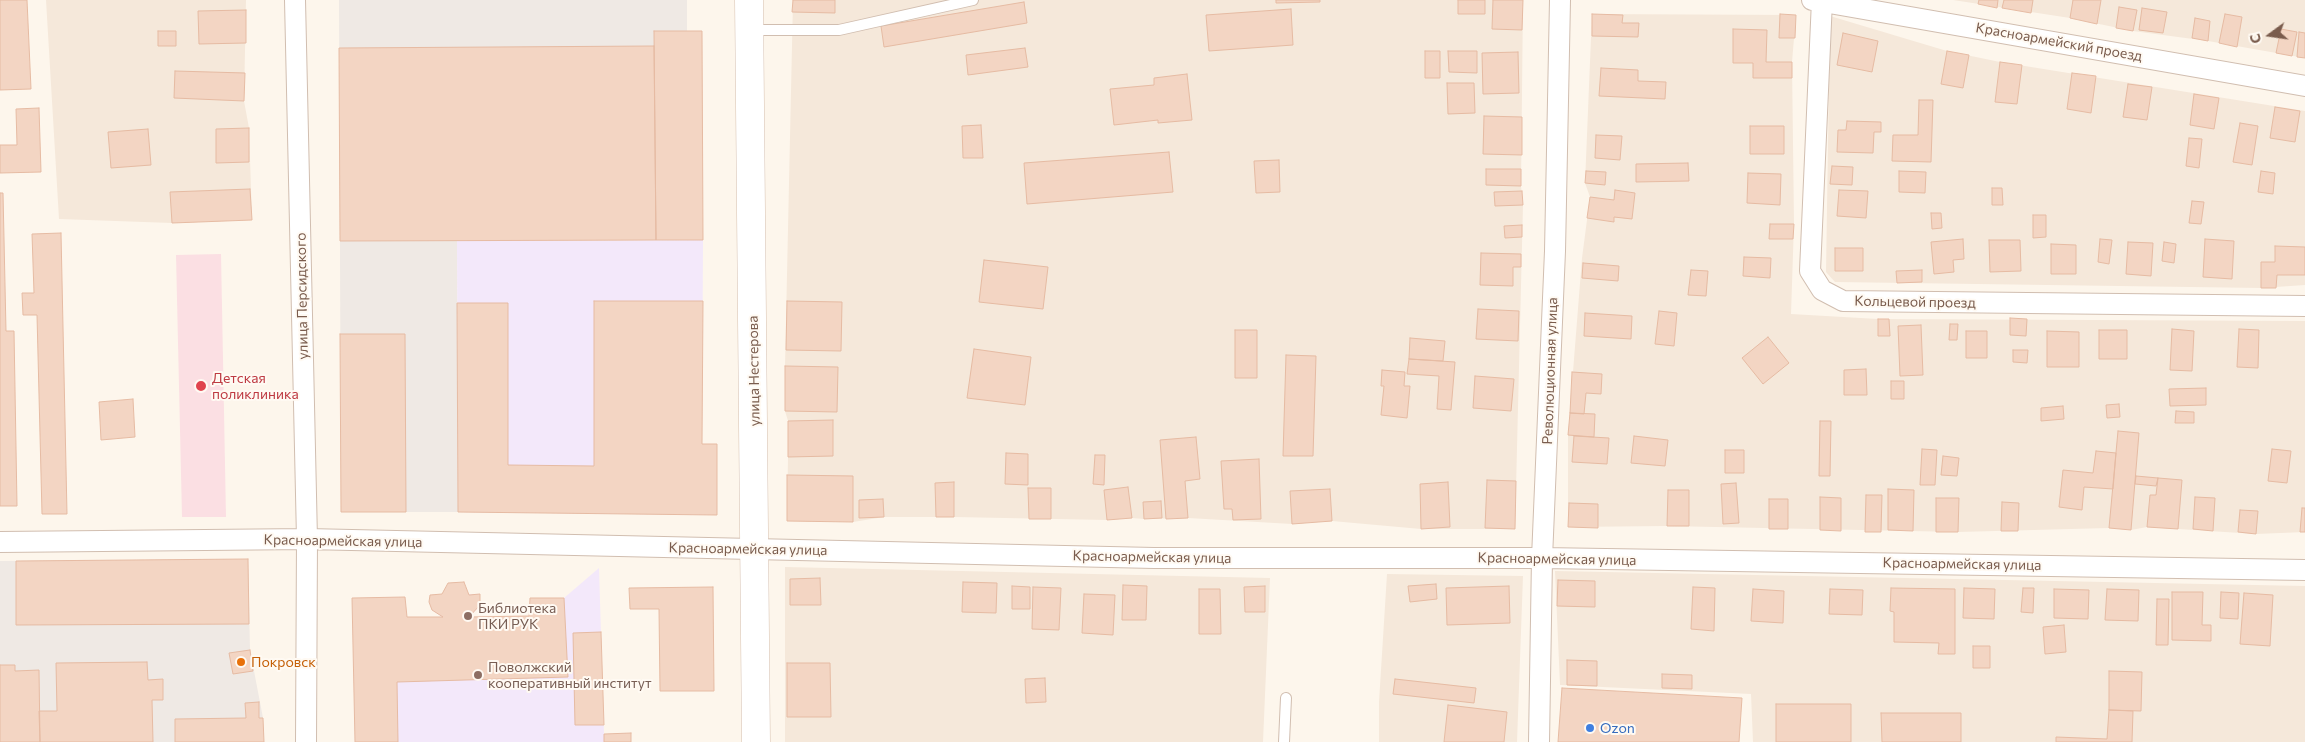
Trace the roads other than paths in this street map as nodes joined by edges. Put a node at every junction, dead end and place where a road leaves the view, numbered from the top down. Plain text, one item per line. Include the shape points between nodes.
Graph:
1 (295, 0) edge
2 (750, 0) edge
3 (973, 0) edge
4 (1560, 0) edge
5 (1812, 0) edge
6 (1822, 0) edge
7 (750, 30) junction
8 (2305, 86) edge
9 (2305, 306) edge
10 (308, 540) junction
11 (0, 542) edge
12 (756, 550) junction
13 (1542, 558) junction
14 (2305, 570) edge
15 (1286, 698) dead end
16 (306, 742) edge
17 (756, 742) edge
18 (1284, 742) edge
19 (1539, 742) edge

1 - 10 street, улица Персидского
2 - 7 main road, улица Нестерова
3 - 7 lane via 839,30
4 - 13 street, Революционная улица via 1555,251
5 - 6 street, Красноармейский проезд
6 - 8 street, Красноармейский проезд
6 - 9 street, Кольцевой проезд via 1810,271 1822,290 1843,301
7 - 12 main road, улица Нестерова
10 - 11 street, Красноармейская улица
10 - 12 street, Красноармейская улица
10 - 16 street, улица Персидского
12 - 13 street, Красноармейская улица via 1154,558
12 - 17 main road, улица Нестерова
13 - 14 street, Красноармейская улица
13 - 19 street, Революционная улица
15 - 18 lane

